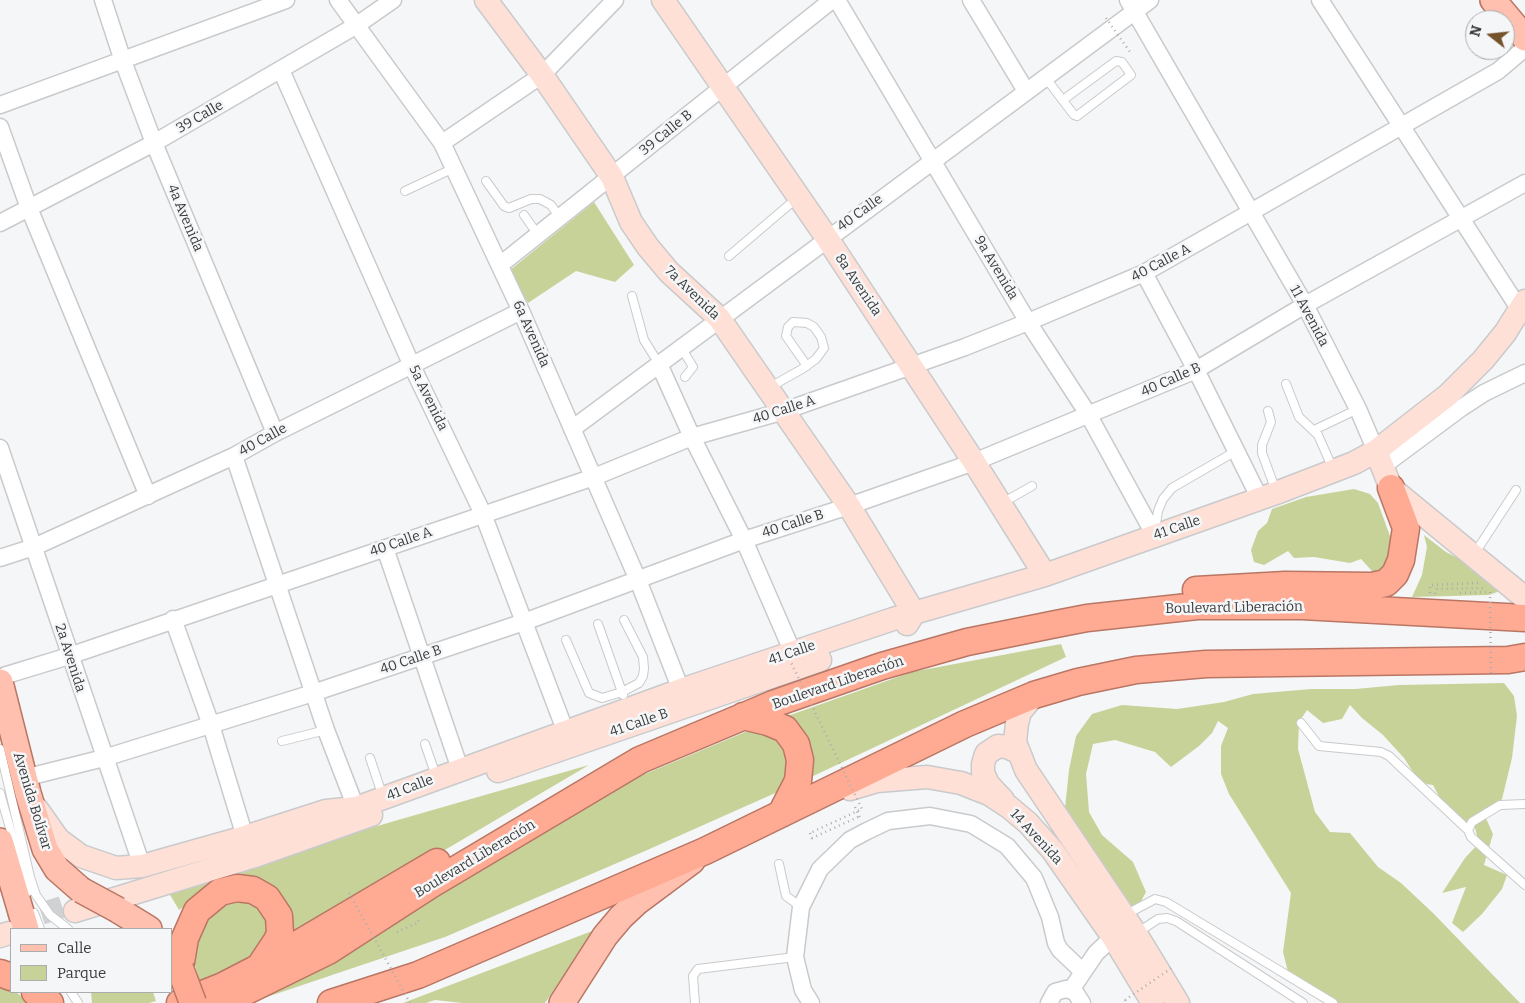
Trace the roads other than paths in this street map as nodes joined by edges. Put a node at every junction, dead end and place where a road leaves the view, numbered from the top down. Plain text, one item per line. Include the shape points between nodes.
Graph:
1 (103, 0) edge
2 (286, 0) edge
3 (338, 0) edge
4 (394, 0) edge
5 (486, 0) edge
6 (615, 0) edge
7 (663, 0) edge
8 (832, 0) edge
9 (837, 0) edge
10 (971, 0) edge
11 (1150, 0) edge
12 (1320, 0) edge
13 (1493, 0) edge
14 (1131, 6) edge
15 (357, 25) junction
16 (1525, 38) edge
17 (1525, 48) edge
18 (123, 60) junction
19 (281, 70) junction
20 (542, 75) junction
21 (1045, 77) junction
22 (724, 87) junction
23 (1026, 91) junction
24 (1064, 100) junction
25 (0, 105) edge
26 (1401, 126) junction
27 (0, 127) edge
28 (154, 143) junction
29 (442, 143) junction
30 (932, 160) junction
31 (454, 168) junction
32 (612, 178) junction
33 (486, 181) dead end
34 (1525, 184) edge
35 (405, 191) dead end
36 (799, 197) junction
37 (29, 208) junction
38 (1252, 212) junction
39 (524, 215) dead end
40 (560, 218) junction
41 (1461, 220) junction
42 (0, 223) edge
43 (538, 235) junction
44 (827, 238) junction
45 (729, 256) dead end
46 (500, 265) junction
47 (1144, 273) junction
48 (632, 296) dead end
49 (1305, 305) junction
50 (1522, 306) edge
51 (521, 311) junction
52 (719, 318) junction
53 (1028, 322) junction
54 (681, 347) junction
55 (659, 364) junction
56 (911, 365) junction
57 (412, 366) junction
58 (807, 366) junction
59 (1196, 370) junction
60 (1525, 373) edge
61 (685, 377) dead end
62 (1286, 384) dead end
63 (768, 388) junction
64 (1358, 409) junction
65 (784, 411) junction
66 (1268, 411) dead end
67 (1088, 414) junction
68 (572, 429) junction
69 (1314, 430) junction
70 (275, 433) junction
71 (692, 437) junction
72 (0, 448) edge
73 (1236, 451) junction
74 (234, 456) junction
75 (974, 462) junction
76 (1383, 468) junction
77 (1334, 471) junction
78 (594, 477) junction
79 (1032, 486) dead end
80 (1516, 490) dead end
81 (148, 496) junction
82 (1268, 496) junction
83 (1000, 504) junction
84 (849, 506) junction
85 (483, 514) junction
86 (1155, 536) junction
87 (744, 540) junction
88 (34, 547) junction
89 (385, 548) junction
90 (1474, 555) junction
91 (0, 558) edge
92 (1045, 575) junction
93 (638, 580) junction
94 (277, 584) junction
95 (1522, 609) edge
96 (914, 613) junction
97 (1087, 618) junction
98 (173, 619) junction
99 (624, 620) dead end
100 (524, 622) junction
101 (598, 624) dead end
102 (566, 640) dead end
103 (789, 651) junction
104 (69, 656) junction
105 (422, 656) junction
106 (1512, 665) edge
107 (0, 677) edge
108 (0, 682) edge
109 (681, 690) junction
110 (313, 693) junction
111 (1034, 694) junction
112 (625, 700) junction
113 (743, 716) junction
114 (1301, 724) dead end
115 (211, 725) junction
116 (326, 730) junction
117 (565, 730) junction
118 (282, 741) dead end
119 (425, 744) dead end
120 (0, 749) edge
121 (1018, 752) junction
122 (104, 758) junction
123 (370, 758) dead end
124 (640, 760) junction
125 (460, 769) junction
126 (436, 778) junction
127 (26, 785) junction
128 (835, 791) junction
129 (0, 793) edge
130 (383, 798) junction
131 (1525, 804) edge
132 (1009, 806) junction
133 (356, 814) junction
134 (781, 814) junction
135 (1468, 830) junction
136 (245, 837) junction
137 (0, 840) edge
138 (706, 851) junction
139 (779, 864) dead end
140 (142, 866) junction
141 (1525, 885) edge
142 (801, 907) junction
143 (74, 908) edge
144 (1130, 925) junction
145 (40, 928) edge
146 (147, 928) edge
147 (8, 930) edge
148 (1113, 937) junction
149 (795, 957) junction
150 (176, 960) edge
151 (254, 970) junction
152 (1083, 972) junction
153 (418, 975) junction
154 (1071, 990) junction
155 (42, 993) edge
156 (62, 996) edge
157 (179, 1002) edge
158 (78, 1003) edge
159 (222, 1003) edge
160 (331, 1003) edge
161 (374, 1003) edge
162 (562, 1003) edge
163 (695, 1003) edge
164 (811, 1003) edge
165 (1049, 1003) edge
166 (1082, 1003) edge
167 (1153, 1003) edge
168 (1178, 1003) edge
169 (1303, 1003) edge
170 (1333, 1003) edge

1 - 18 street, 4a Avenida
2 - 18 street
3 - 15 street, 6a Avenida
4 - 15 street, 39 Calle
5 - 20 main road, 7a Avenida
6 - 20 street
7 - 22 main road, 8a Avenida
8 - 22 street, 39 Calle B
9 - 30 street, 9a Avenida
10 - 23 street
11 - 14 street, 40 Calle
12 - 26 street
13 - 16 main road
14 - 21 street, 40 Calle
14 - 38 street, 11 Avenida
15 - 19 street, 39 Calle
15 - 29 street, 6a Avenida
17 - 26 street, 40 Calle A via 1498,71
18 - 25 street
18 - 28 street, 4a Avenida
19 - 28 street, 39 Calle
19 - 57 street, 5a Avenida
20 - 29 street
20 - 32 main road, 7a Avenida
21 - 23 street, 40 Calle
21 - 24 lane
22 - 32 street, 39 Calle B
22 - 36 main road, 8a Avenida
23 - 30 street, 40 Calle
24 - 24 lane via 1078,116 1131,75 1122,62 1116,61
26 - 38 street, 40 Calle A
26 - 41 street
27 - 37 street
28 - 37 street, 39 Calle
28 - 70 street, 4a Avenida
29 - 31 street, 6a Avenida
30 - 44 street, 40 Calle
30 - 53 street, 9a Avenida
31 - 35 lane
31 - 46 street, 6a Avenida
32 - 40 street, 39 Calle B
32 - 52 main road, 7a Avenida via 631,222 648,248
33 - 40 lane via 504,206 509,208 531,198 540,199 551,205
34 - 41 street, 40 Calle B
36 - 44 main road, 8a Avenida
36 - 45 lane
37 - 42 street, 39 Calle
37 - 81 street
38 - 47 street, 40 Calle A
38 - 49 street, 11 Avenida
39 - 43 lane
40 - 43 street, 39 Calle B
41 - 49 street, 40 Calle B
41 - 50 street
43 - 46 street, 39 Calle B
44 - 52 street, 40 Calle
44 - 56 main road, 8a Avenida
46 - 51 street, 6a Avenida
47 - 53 street, 40 Calle A
47 - 59 street
48 - 55 lane via 644,340
49 - 59 street, 40 Calle B
49 - 64 street, 11 Avenida
50 - 76 main road, 41 Calle via 1483,360
51 - 57 street, 40 Calle
51 - 68 street, 6a Avenida
52 - 54 street, 40 Calle
52 - 63 main road, 7a Avenida
53 - 56 street, 40 Calle A
53 - 67 street, 9a Avenida
54 - 55 street, 40 Calle
54 - 61 lane via 693,367
55 - 68 street, 40 Calle
55 - 71 street
56 - 65 street, 40 Calle A
56 - 75 main road, 8a Avenida
57 - 70 street, 40 Calle
57 - 85 street, 5a Avenida
58 - 58 lane via 822,353 821,337 808,323 793,322 786,336
58 - 63 lane
59 - 67 street, 40 Calle B
59 - 73 street
60 - 76 street, 41 Calle via 1460,408
62 - 69 lane via 1299,416
63 - 65 main road, 7a Avenida
64 - 69 lane
64 - 76 street, 11 Avenida
65 - 71 street, 40 Calle A
65 - 84 main road, 7a Avenida
66 - 82 lane via 1271,422 1262,453
67 - 75 street, 40 Calle B
67 - 86 street, 9a Avenida
68 - 78 street, 6a Avenida
69 - 77 lane
70 - 74 street, 40 Calle
71 - 78 street, 40 Calle A
71 - 87 street
72 - 88 street, 2a Avenida
73 - 82 street
73 - 86 lane via 1172,488 1158,511
74 - 81 street, 40 Calle
74 - 94 street
75 - 83 main road, 8a Avenida
75 - 84 street, 40 Calle B
76 - 77 main road, 41 Calle
76 - 90 main road, 11 Avenida
76 - 97 highway via 1406,528 1401,560 1386,584 1256,586 1178,592 1106,604
77 - 82 main road, 41 Calle
78 - 85 street, 40 Calle A
78 - 93 street, 6a Avenida
79 - 83 lane
80 - 90 lane
81 - 88 street, 40 Calle
82 - 86 main road, 41 Calle
83 - 92 main road, 8a Avenida
84 - 87 street, 40 Calle B
84 - 96 main road, 7a Avenida
85 - 89 street, 40 Calle A
85 - 100 street, 5a Avenida
86 - 92 main road, 41 Calle
87 - 93 street, 40 Calle B
87 - 103 street
88 - 91 street, 40 Calle
88 - 104 street, 2a Avenida
89 - 94 street, 40 Calle A
89 - 105 street
90 - 95 main road, 11 Avenida
92 - 96 main road, 41 Calle
93 - 100 street, 40 Calle B
93 - 109 street, 6a Avenida
94 - 98 street, 40 Calle A
94 - 110 street
95 - 97 highway, Boulevard Liberación via 1433,605 1196,606
96 - 103 main road, 41 Calle
96 - 133 main road, 41 Calle B via 906,626 895,634
97 - 113 highway, Boulevard Liberación via 967,642 836,682
98 - 104 street, 40 Calle A
98 - 115 street
99 - 112 lane via 644,668 639,683
100 - 105 street, 40 Calle B
100 - 117 street, 5a Avenida
101 - 112 lane
102 - 112 lane via 590,693 602,698
103 - 109 main road, 41 Calle
104 - 107 street, 40 Calle A
104 - 122 street, 2a Avenida
105 - 110 street, 40 Calle B
105 - 125 street
106 - 111 highway via 1206,664 1136,670
108 - 127 main road, Avenida Bolívar
109 - 112 main road, 41 Calle
110 - 115 street, 40 Calle B
110 - 116 street
111 - 121 main road, 14 Avenida via 1020,712
111 - 128 highway via 965,724
112 - 117 main road, 41 Calle
113 - 124 highway, Boulevard Liberación
113 - 134 highway via 785,729 796,744 800,760 798,782
114 - 135 lane via 1319,746 1381,752 1389,756
115 - 122 street, 40 Calle B
115 - 136 street
116 - 118 lane
116 - 133 street
117 - 125 main road, 41 Calle
119 - 126 lane
120 - 143 lane via 36,895 50,915
121 - 132 main road via 998,746 986,754 983,764 988,784
121 - 144 main road, 14 Avenida via 1026,770
122 - 127 street, 40 Calle B
122 - 140 street, 2a Avenida
123 - 130 lane
124 - 151 highway via 585,775
124 - 159 highway, Boulevard Liberación via 430,885 328,951
125 - 126 main road, 41 Calle
126 - 130 main road, 41 Calle
127 - 140 main road, 41 Calle via 52,832 73,851 91,861 116,868
127 - 143 main road, Avenida Bolívar via 42,840 64,877
128 - 132 main road, 14 Avenida via 877,781 927,777 961,783
128 - 134 highway
129 - 145 lane
130 - 133 main road, 41 Calle
131 - 135 lane via 1500,805 1472,822
132 - 148 main road, 14 Avenida via 1053,851
133 - 136 main road, 41 Calle via 326,811
133 - 143 main road via 258,855
134 - 138 highway
135 - 141 lane via 1471,837
136 - 140 main road, 41 Calle
137 - 147 main road
138 - 153 highway
138 - 162 main road via 636,902 621,917
139 - 142 lane via 786,896
142 - 149 street
142 - 152 street via 820,869 850,840 867,831 888,821 930,816 971,824 1007,846 1034,878 1050,917 1056,943
143 - 146 main road, Avenida Bolívar, bridge via 118,910
144 - 168 main road, 14 Avenida
144 - 169 lane via 1167,918 1176,921
144 - 170 lane via 1155,899 1166,902
148 - 152 street
148 - 167 main road, 14 Avenida
149 - 163 lane via 698,969 693,976
149 - 164 street via 803,990
150 - 151 highway via 197,912 220,892 237,888 253,890 267,898 279,916 280,934 267,957
150 - 157 highway, bridge
151 - 157 highway via 223,986
152 - 154 street
153 - 160 highway
153 - 161 highway via 387,998
154 - 165 street via 1055,992
154 - 166 street
155 - 156 highway
156 - 158 lane

